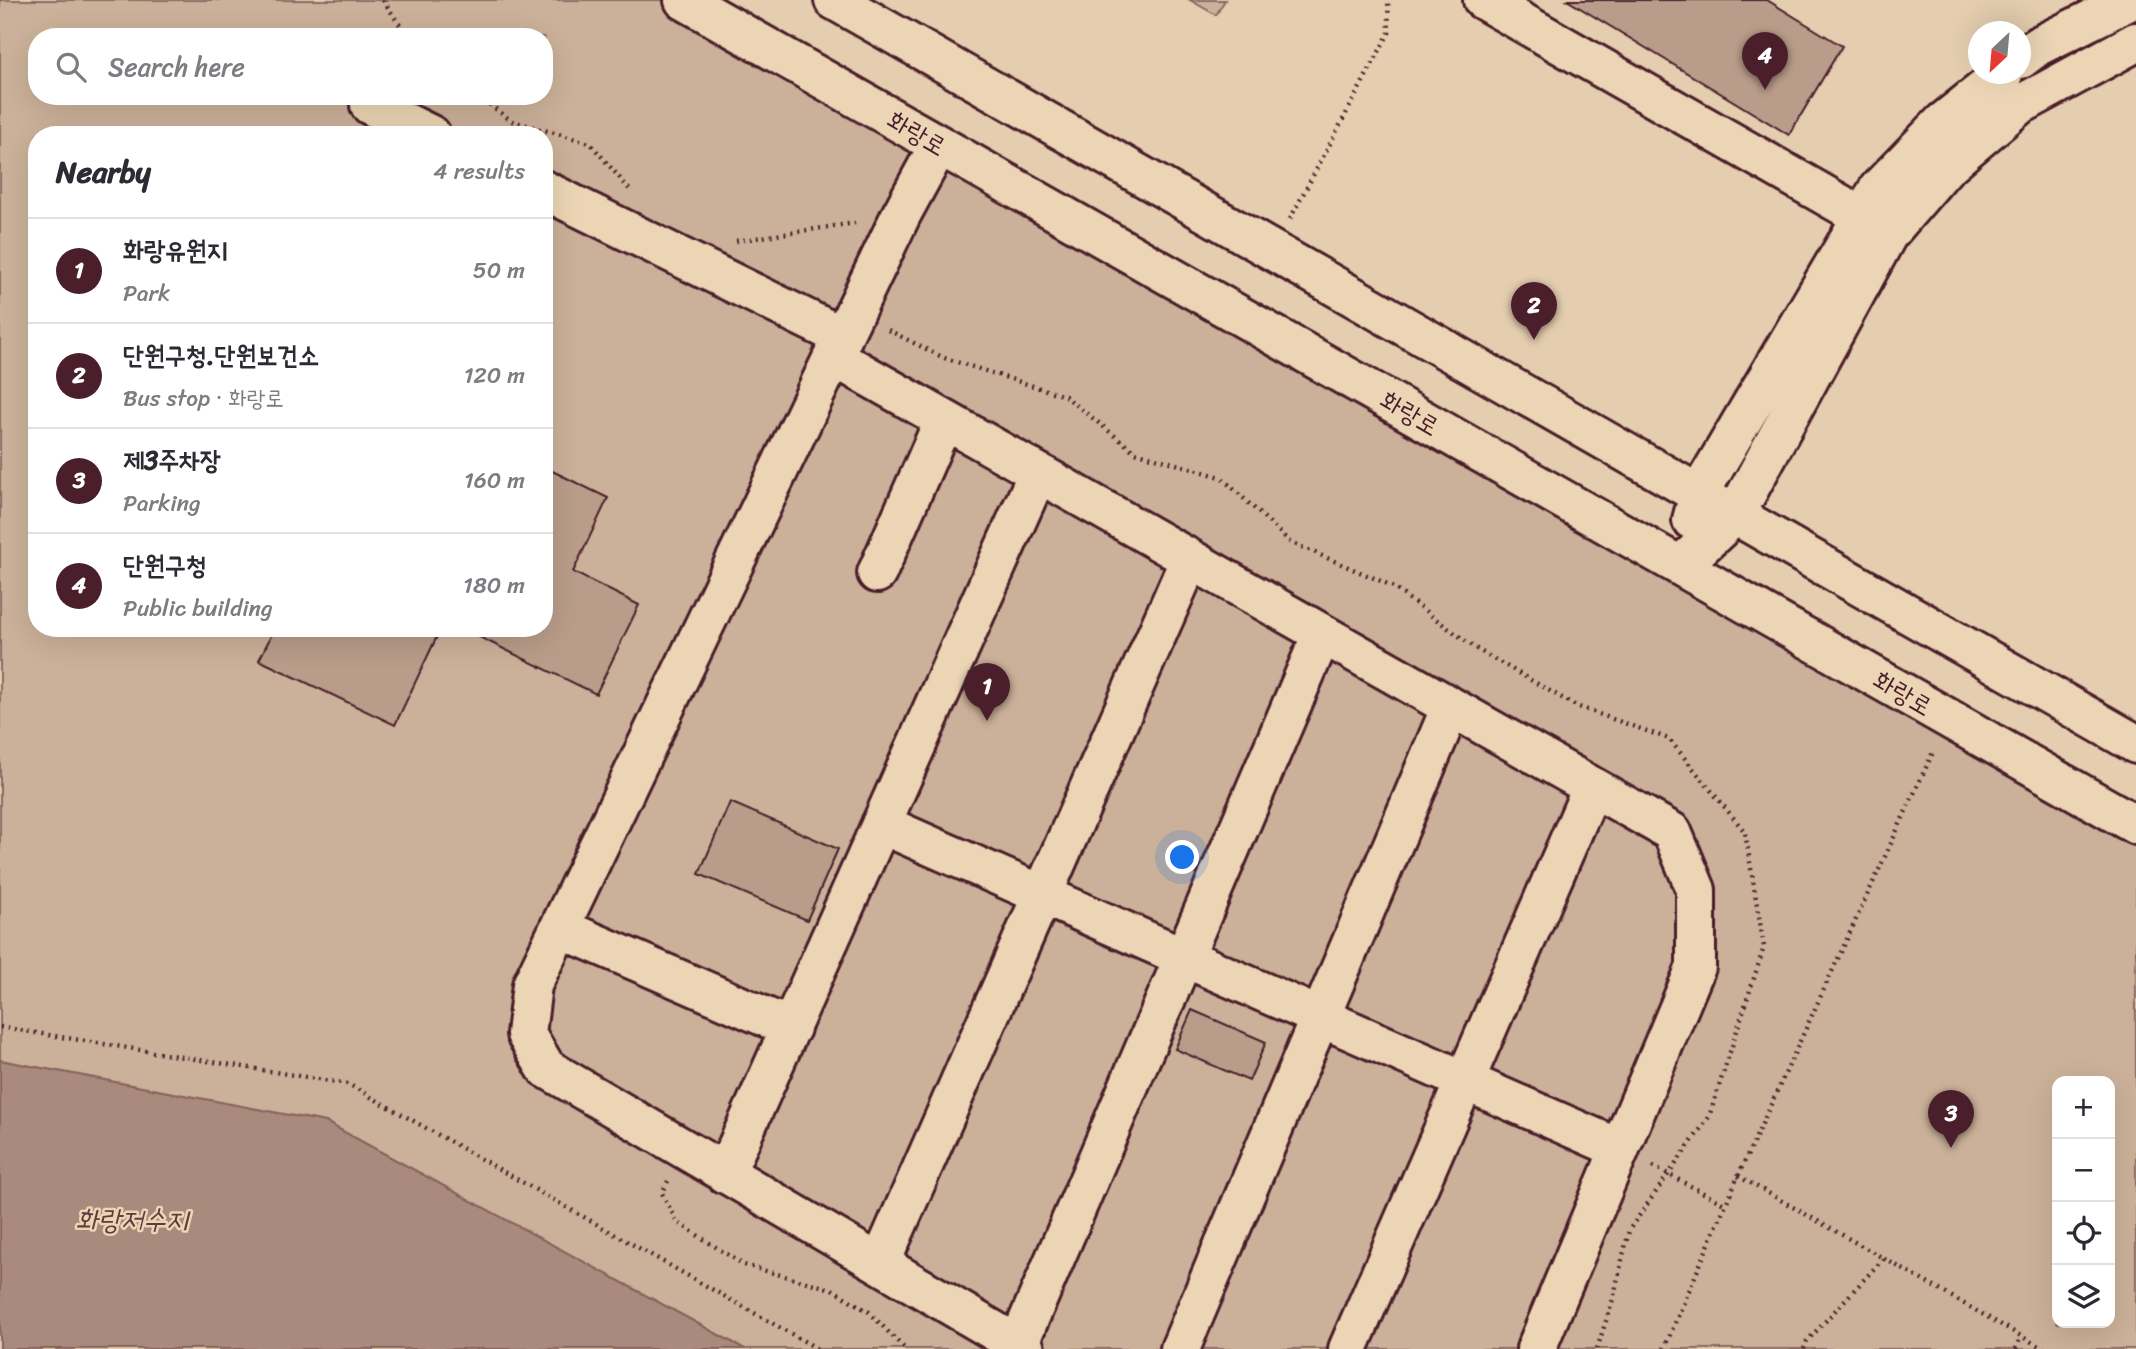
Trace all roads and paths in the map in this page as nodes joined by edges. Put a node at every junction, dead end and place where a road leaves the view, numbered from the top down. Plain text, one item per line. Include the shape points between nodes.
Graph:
1 (383, 0) edge
2 (684, 0) edge
3 (834, 0) edge
4 (1388, 0) edge
5 (1483, 0) edge
6 (2131, 0) edge
7 (402, 28) edge
8 (2136, 42) edge
9 (2031, 51) edge
10 (1990, 84) edge
11 (370, 105) dead end
12 (490, 105) edge
13 (413, 126) edge
14 (530, 126) edge
15 (553, 133) edge
16 (939, 145) junction
17 (630, 190) dead end
18 (553, 195) edge
19 (901, 215) junction
20 (1863, 217) junction
21 (726, 239) dead end
22 (1273, 251) junction
23 (839, 347) junction
24 (944, 420) junction
25 (1038, 472) junction
26 (1699, 494) junction
27 (1735, 515) junction
28 (1190, 559) junction
29 (1680, 566) junction
30 (877, 573) dead end
31 (1322, 634) junction
32 (1451, 707) junction
33 (1949, 719) junction
34 (2136, 744) edge
35 (1592, 788) junction
36 (881, 824) junction
37 (2136, 825) edge
38 (1042, 895) junction
39 (560, 928) junction
40 (1184, 957) junction
41 (1321, 1017) junction
42 (0, 1027) edge
43 (791, 1028) junction
44 (1465, 1080) junction
45 (684, 1149) junction
46 (1620, 1149) junction
47 (726, 1174) junction
48 (1738, 1176) junction
49 (1726, 1205) junction
50 (1884, 1258) junction
51 (880, 1264) junction
52 (2021, 1336) junction
53 (1021, 1347) edge
54 (818, 1349) edge
55 (905, 1349) edge
56 (1180, 1349) edge
57 (1348, 1349) edge
58 (1536, 1349) edge
59 (1664, 1349) edge
60 (1804, 1349) edge
61 (2016, 1349) edge
62 (2043, 1349) edge

1 - 7 path
2 - 16 street, 화랑로
3 - 22 street
4 - 22 path via 1389,33
5 - 20 street
6 - 9 street
8 - 27 street via 2018,106 1945,168 1888,234
10 - 20 street via 1943,122 1879,188
11 - 13 street
12 - 14 path via 512,121
15 - 17 path via 590,143
16 - 19 street
16 - 29 street, 화랑로
18 - 23 street
19 - 21 path via 738,242
19 - 23 street
20 - 26 street
22 - 26 street
23 - 24 street
23 - 39 street
24 - 25 street
24 - 30 street
25 - 28 street
25 - 36 street
26 - 27 street
26 - 29 street
27 - 29 street
27 - 34 street
28 - 31 street
28 - 38 street
29 - 33 street, 화랑로
31 - 32 street
31 - 40 street
32 - 35 street
32 - 41 street
33 - 37 street, 화랑로
33 - 48 path
35 - 44 street
35 - 46 street via 1672,832 1696,890 1696,967
36 - 38 street
36 - 43 street
38 - 40 street
38 - 51 street
39 - 43 street
39 - 45 street via 532,985 526,1034 546,1068
40 - 41 street
40 - 53 street
41 - 44 street
41 - 56 street
42 - 54 path via 348,1084
43 - 47 street
44 - 46 street
44 - 57 street
45 - 47 street
45 - 55 path via 662,1193 677,1222 744,1265 832,1289 869,1311
46 - 49 path
46 - 58 street
47 - 51 street
48 - 49 path
48 - 50 path
49 - 59 path
50 - 52 path
50 - 60 path via 1807,1340
51 - 53 street
52 - 61 path
52 - 62 path

